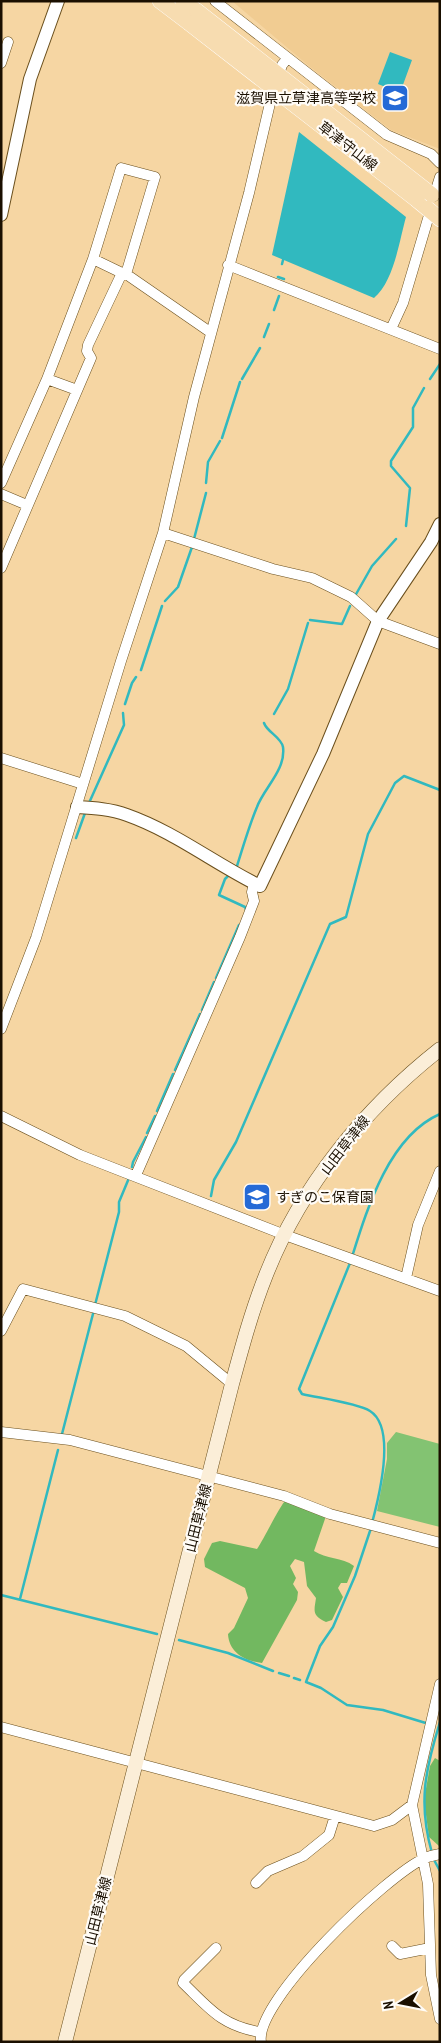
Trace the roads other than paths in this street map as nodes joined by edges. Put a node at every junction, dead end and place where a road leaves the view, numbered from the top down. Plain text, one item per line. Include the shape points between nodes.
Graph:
1 (58, 1) edge
2 (160, 1) edge
3 (183, 1) edge
4 (216, 1) edge
5 (193, 17) junction
6 (8, 42) dead end
7 (287, 59) junction
8 (1, 63) edge
9 (440, 163) edge
10 (440, 177) edge
11 (435, 204) edge
12 (1, 215) edge
13 (93, 259) junction
14 (228, 265) junction
15 (124, 274) junction
16 (391, 329) junction
17 (210, 332) junction
18 (440, 349) edge
19 (47, 379) junction
20 (76, 390) junction
21 (1, 483) edge
22 (1, 494) edge
23 (28, 504) junction
24 (440, 524) edge
25 (164, 533) junction
26 (1, 568) edge
27 (378, 621) junction
28 (440, 644) edge
29 (1, 758) edge
30 (83, 784) junction
31 (77, 807) junction
32 (254, 883) junction
33 (1, 1029) edge
34 (440, 1049) edge
35 (1, 1116) edge
36 (440, 1171) edge
37 (136, 1175) junction
38 (285, 1235) junction
39 (406, 1278) junction
40 (440, 1291) edge
41 (1, 1331) edge
42 (232, 1384) junction
43 (1, 1432) edge
44 (208, 1476) junction
45 (440, 1543) edge
46 (440, 1684) edge
47 (1, 1727) edge
48 (136, 1762) junction
49 (412, 1805) junction
50 (334, 1816) junction
51 (440, 1854) edge
52 (425, 1858) junction
53 (256, 1883) dead end
54 (392, 1946) dead end
55 (216, 1948) dead end
56 (430, 1948) junction
57 (440, 2019) edge
58 (260, 2037) edge
59 (65, 2042) edge

1 - 12 street via 30,79
2 - 5 main road, 草津守山線
3 - 5 main road, 草津守山線
4 - 7 street
5 - 11 main road, 草津守山線, bridge
5 - 11 main road, 草津守山線, bridge via 417,200
6 - 8 street
7 - 9 street via 387,135 430,154
7 - 14 street via 271,99
10 - 11 street
11 - 16 street
13 - 15 street
13 - 15 street via 121,168 156,177
13 - 19 street
14 - 16 street
14 - 17 street
15 - 17 street
15 - 20 street via 88,345 91,358
16 - 18 street
17 - 25 street
19 - 20 street
19 - 21 street
20 - 23 street
22 - 23 street
23 - 26 street
24 - 27 street
25 - 27 street via 273,569 312,578 351,597
25 - 30 street
27 - 28 street
27 - 32 street via 318,763 260,886
29 - 30 street
30 - 31 street
31 - 32 street via 127,815 199,850
31 - 33 street via 36,938
32 - 37 street via 254,901 240,937
34 - 38 main road, 山田草津線 via 404,1079 343,1144
35 - 37 street via 80,1155
36 - 39 street via 418,1225
37 - 38 street
38 - 39 street
38 - 42 main road, 山田草津線 via 251,1315
39 - 40 street
41 - 42 street via 23,1289 125,1316 186,1346
42 - 44 main road, 山田草津線
43 - 44 street via 70,1440
44 - 45 street via 284,1496 330,1514
44 - 48 main road, 山田草津線
46 - 49 street
47 - 48 street
48 - 50 street
48 - 59 main road, 山田草津線
49 - 50 street via 392,1820 374,1826
49 - 52 street
50 - 53 street via 329,1836 304,1856 268,1871
51 - 52 street
52 - 56 street
52 - 58 street via 351,1915 304,1965 267,2013
54 - 56 street via 400,1954
55 - 58 street via 183,1983 213,2012 236,2028
56 - 57 street via 433,1992

